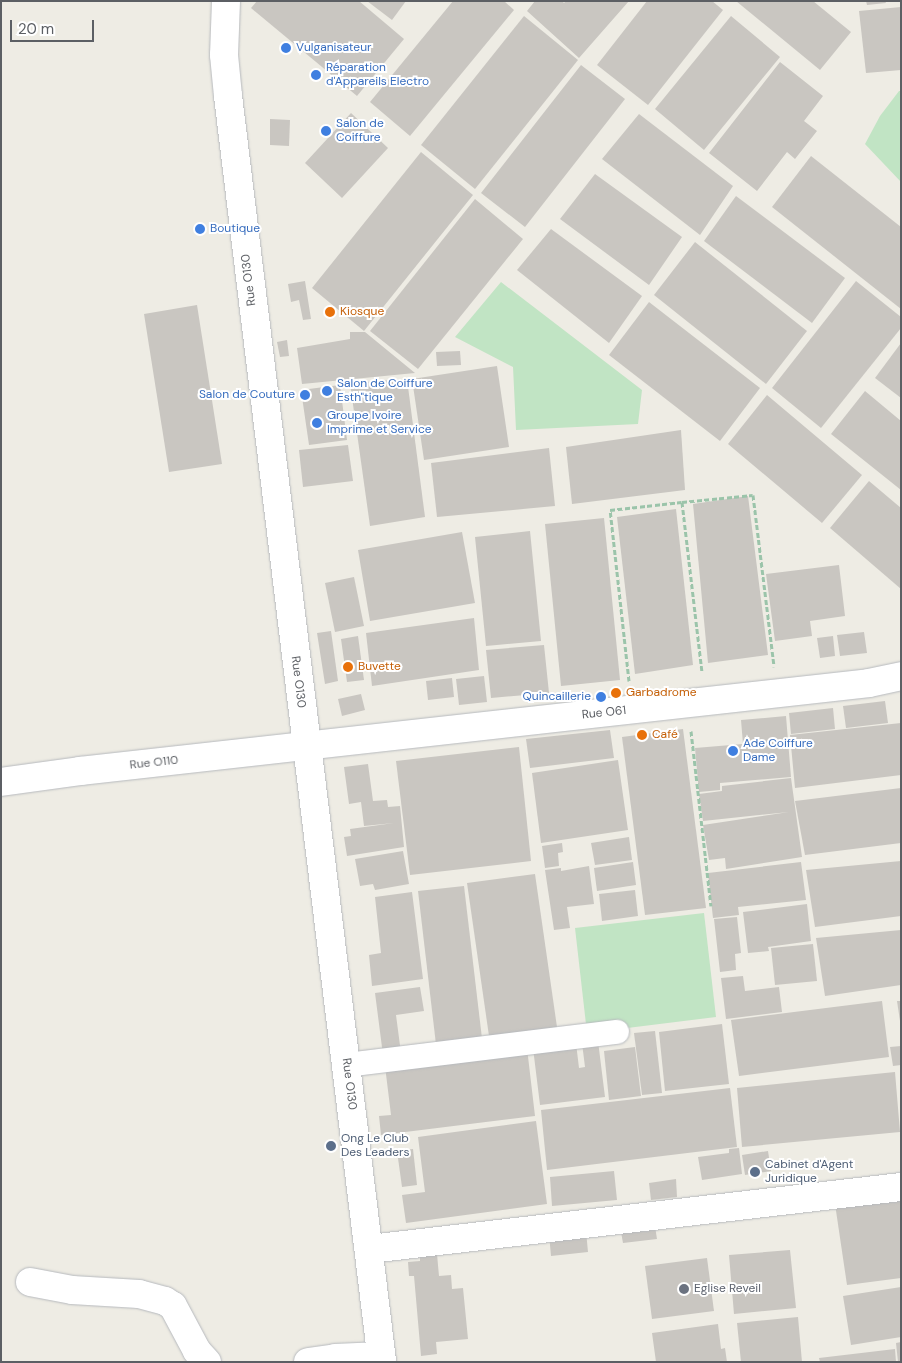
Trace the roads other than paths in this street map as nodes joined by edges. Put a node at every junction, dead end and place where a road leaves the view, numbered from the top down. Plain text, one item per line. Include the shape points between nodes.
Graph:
1 (226, 1) edge
2 (901, 676) edge
3 (306, 746) junction
4 (1, 782) edge
5 (617, 1032) dead end
6 (347, 1065) junction
7 (901, 1186) edge
8 (370, 1249) junction
9 (30, 1282) dead end
10 (381, 1359) edge
11 (207, 1362) edge
12 (308, 1362) edge

1 - 3 street, Rue O130 via 224,54 228,96
2 - 3 street, Rue O61 via 869,683
3 - 4 street, Rue O110
3 - 6 street, Rue O130
5 - 6 street
6 - 8 street, Rue O130
7 - 8 street
8 - 10 street, Rue O130
9 - 11 street via 72,1290 139,1294 165,1301 173,1306 197,1351
10 - 12 street via 335,1358

